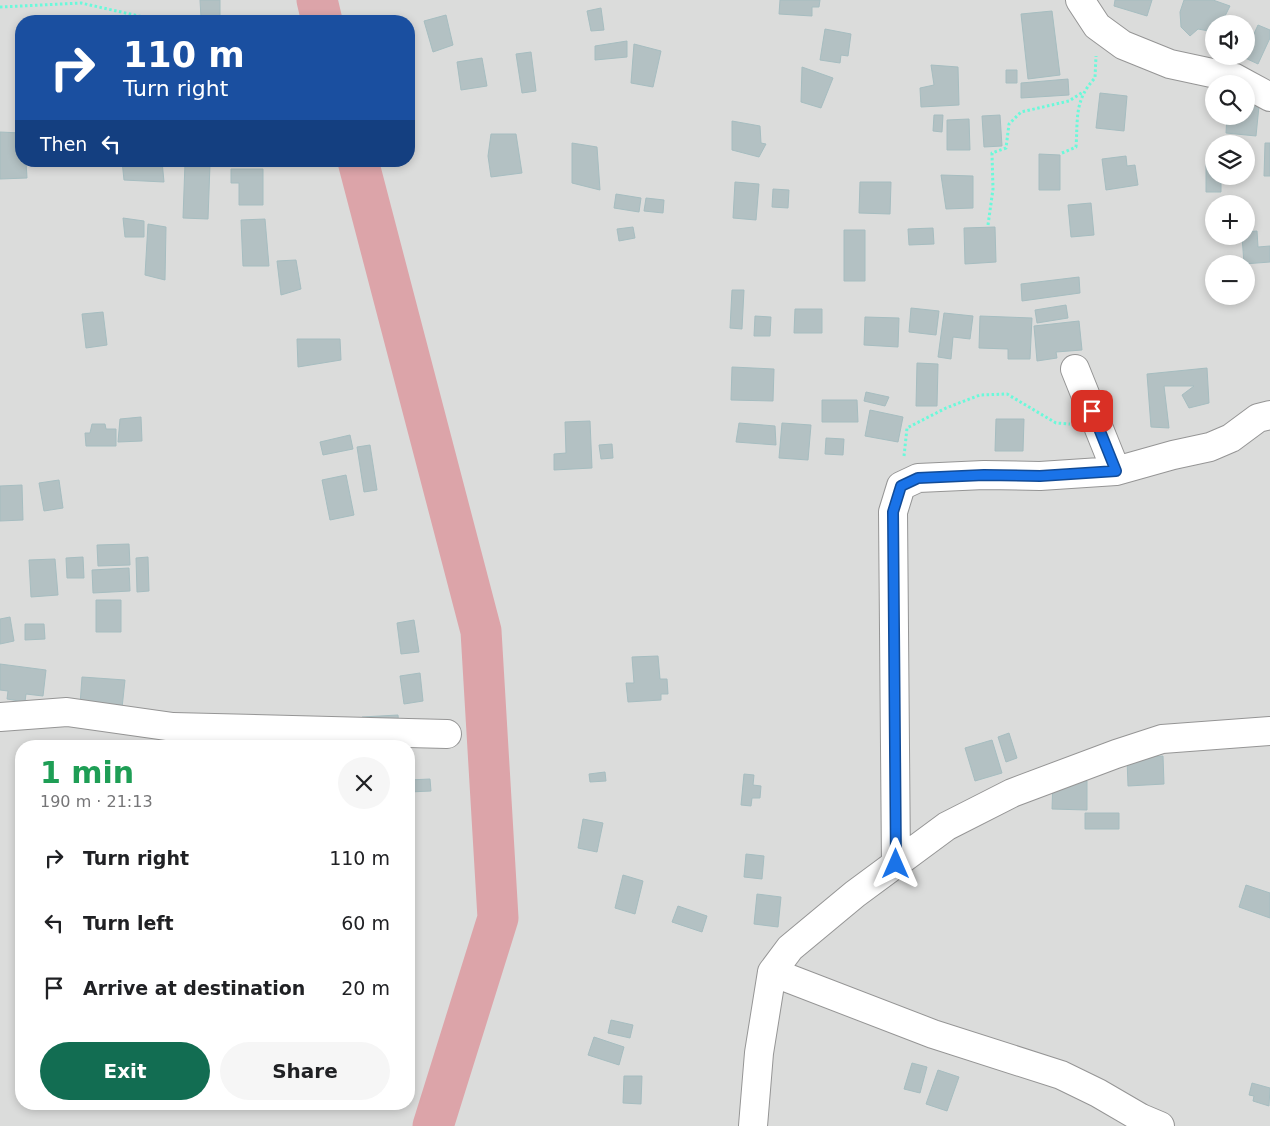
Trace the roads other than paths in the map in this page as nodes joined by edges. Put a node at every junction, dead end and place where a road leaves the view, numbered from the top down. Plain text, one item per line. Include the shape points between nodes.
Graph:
1 (1080, 0) edge
2 (1221, 75) edge
3 (1255, 89) edge
4 (1270, 97) edge
5 (1075, 368) dead end
6 (1270, 416) edge
7 (1116, 471) junction
8 (0, 717) edge
9 (1270, 731) edge
10 (447, 734) dead end
11 (896, 864) junction
12 (772, 972) junction
13 (753, 1126) edge
14 (1160, 1126) edge

1 - 2 street via 1097,26 1123,45 1170,64
3 - 4 street
5 - 7 street
6 - 7 street via 1258,418 1231,438 1210,447
7 - 11 street via 918,478 901,486 893,512
8 - 10 street via 67,712 173,727
9 - 11 street via 1162,739 1116,754 1004,797 947,826
11 - 12 street via 790,948
12 - 13 street via 754,1092
12 - 14 street via 933,1034 1061,1075

